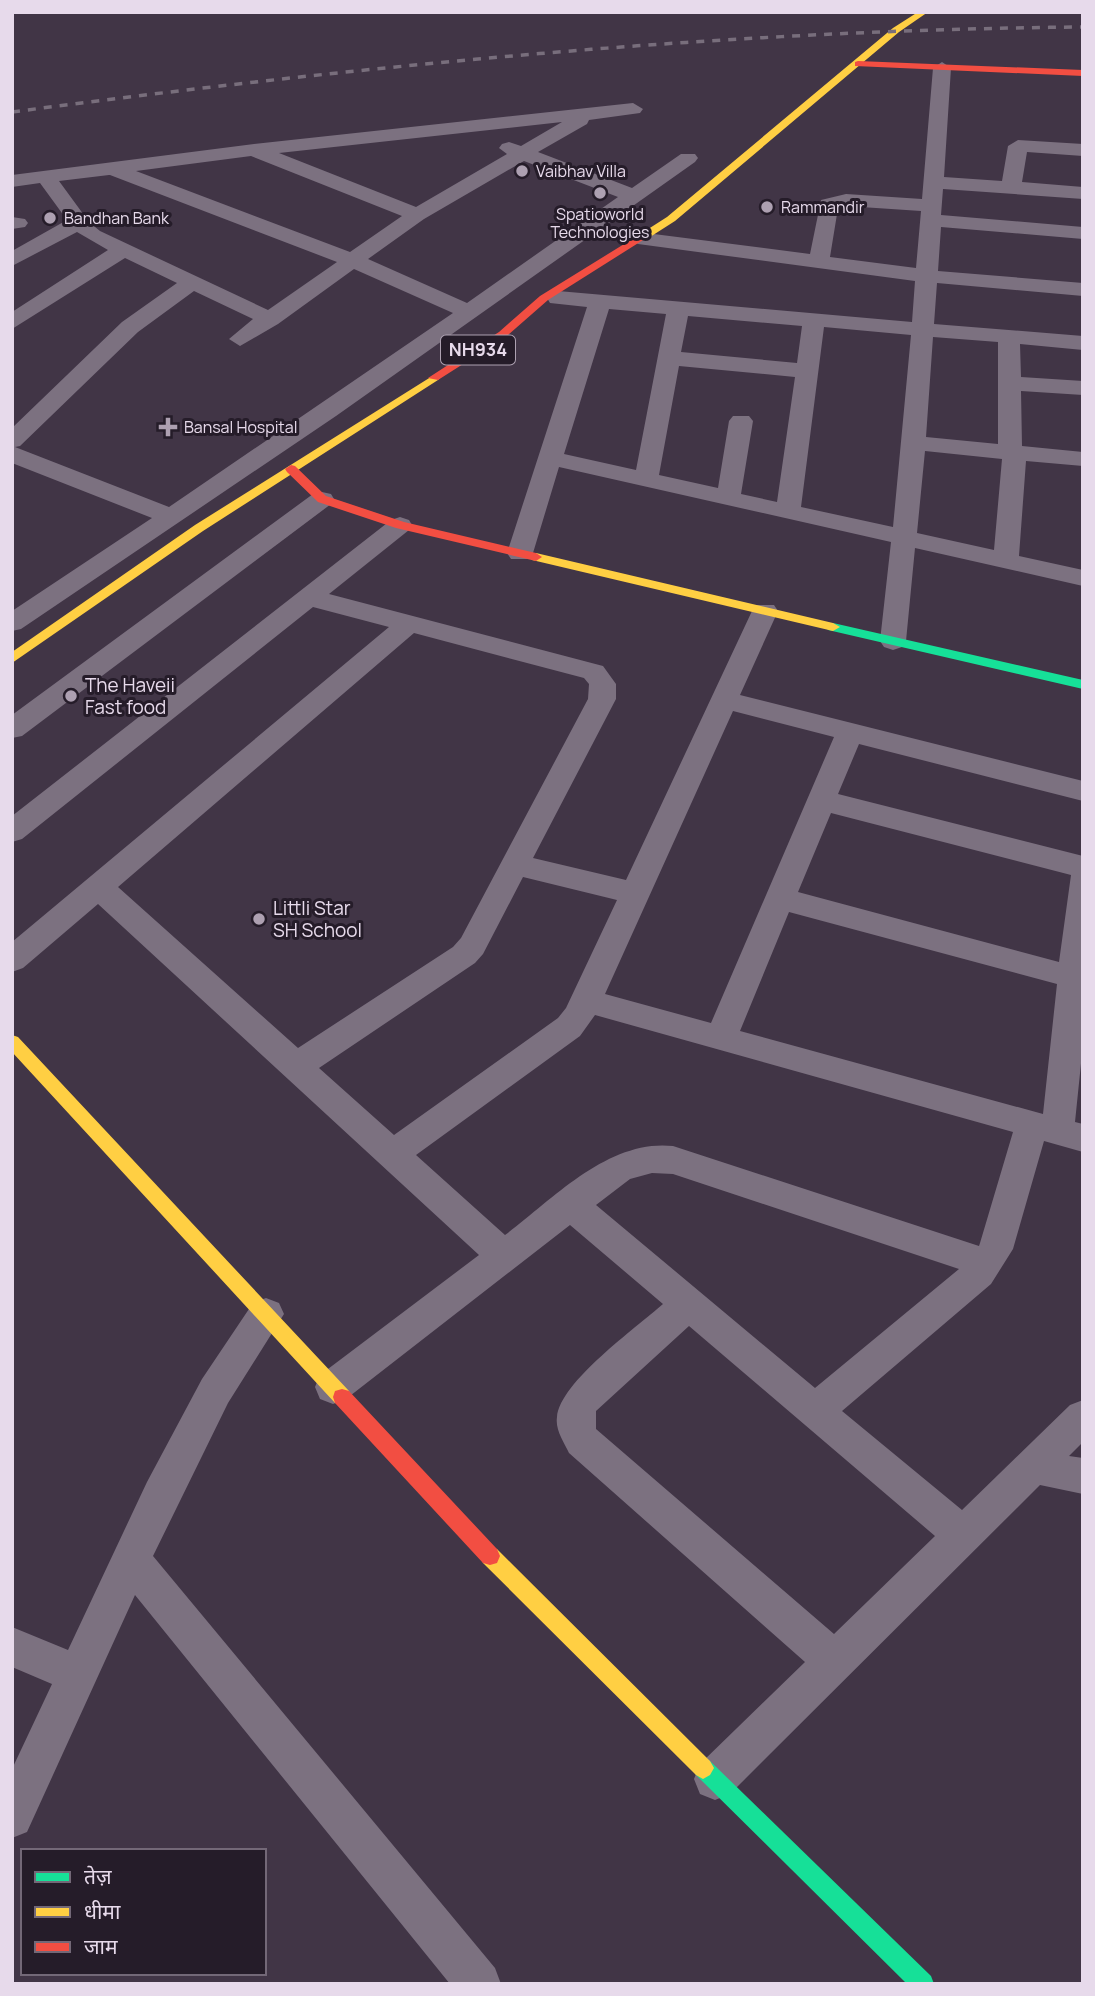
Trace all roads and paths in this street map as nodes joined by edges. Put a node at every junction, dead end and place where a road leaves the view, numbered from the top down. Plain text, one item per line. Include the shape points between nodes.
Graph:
1 (923, 12) edge
2 (858, 64) junction
3 (942, 68) junction
4 (1083, 74) edge
5 (633, 109) dead end
6 (591, 114) junction
7 (458, 129) junction
8 (254, 150) junction
9 (1083, 150) edge
10 (522, 153) junction
11 (688, 158) dead end
12 (112, 170) junction
13 (46, 177) junction
14 (12, 181) edge
15 (933, 182) junction
16 (1012, 188) junction
17 (1083, 193) edge
18 (633, 196) junction
19 (931, 213) junction
20 (417, 215) junction
21 (79, 222) junction
22 (1083, 233) edge
23 (638, 238) junction
24 (124, 249) junction
25 (12, 260) edge
26 (352, 260) junction
27 (819, 262) junction
28 (926, 276) junction
29 (192, 282) junction
30 (1083, 290) edge
31 (558, 298) dead end
32 (600, 302) junction
33 (678, 308) junction
34 (469, 312) junction
35 (270, 319) junction
36 (814, 319) junction
37 (12, 322) edge
38 (923, 328) junction
39 (1009, 336) junction
40 (240, 339) dead end
41 (1083, 343) edge
42 (668, 358) junction
43 (807, 371) junction
44 (1009, 383) junction
45 (1083, 388) edge
46 (741, 421) dead end
47 (12, 441) edge
48 (914, 443) junction
49 (1013, 452) junction
50 (12, 454) edge
51 (550, 458) junction
52 (1083, 459) edge
53 (291, 469) junction
54 (646, 480) junction
55 (322, 499) junction
56 (728, 499) junction
57 (788, 513) junction
58 (170, 516) junction
59 (400, 525) junction
60 (901, 539) junction
61 (520, 553) junction
62 (1006, 562) junction
63 (1083, 578) edge
64 (308, 597) junction
65 (765, 611) junction
66 (14, 620) edge
67 (410, 624) junction
68 (893, 641) junction
69 (12, 659) edge
70 (1083, 685) edge
71 (724, 700) junction
72 (12, 729) edge
73 (850, 732) junction
74 (1083, 791) edge
75 (821, 800) junction
76 (12, 832) edge
77 (515, 864) junction
78 (1083, 867) edge
79 (1083, 880) edge
80 (99, 887) junction
81 (637, 894) junction
82 (780, 898) junction
83 (12, 960) edge
84 (1073, 976) junction
85 (587, 1001) junction
86 (721, 1038) junction
87 (12, 1041) edge
88 (296, 1066) junction
89 (1057, 1131) edge
90 (393, 1154) junction
91 (571, 1205) junction
92 (505, 1256) junction
93 (986, 1263) junction
94 (688, 1304) junction
95 (266, 1314) junction
96 (333, 1387) junction
97 (815, 1411) junction
98 (1083, 1417) edge
99 (1032, 1466) junction
100 (1083, 1476) edge
101 (962, 1535) junction
102 (131, 1560) junction
103 (12, 1647) edge
104 (835, 1661) junction
105 (79, 1675) junction
106 (715, 1779) junction
107 (12, 1817) edge
108 (905, 1978) edge
109 (479, 1984) edge

1 - 2 main road, NH934
2 - 3 main road
2 - 23 main road, NH934 via 670,219
3 - 4 main road
3 - 15 street
5 - 6 street
6 - 7 street
6 - 10 street
7 - 8 street
7 - 10 street
8 - 12 street
8 - 20 street
9 - 16 street via 1018,146
10 - 18 street
10 - 20 street
11 - 18 street
12 - 13 street
12 - 26 street
13 - 14 street
13 - 21 street
15 - 16 street
15 - 19 street
16 - 17 street
18 - 34 street
19 - 22 street
19 - 27 street via 846,200 828,204
19 - 28 street
20 - 26 street
21 - 24 street via 93,235
21 - 25 street
23 - 27 street
23 - 53 main road, NH934 via 544,298 503,334
24 - 29 street
24 - 37 street
26 - 34 street
26 - 35 street
27 - 28 street
28 - 30 street
28 - 38 street
29 - 35 street
29 - 47 street via 124,332
31 - 32 street
32 - 33 street
32 - 51 street
33 - 36 street
33 - 42 street
34 - 58 street
35 - 40 street
36 - 38 street
36 - 43 street
38 - 39 street
38 - 48 street
39 - 41 street
39 - 44 street
42 - 43 street
42 - 54 street
43 - 57 street
44 - 45 street
44 - 49 street
46 - 56 street
48 - 49 street
48 - 60 street
49 - 52 street
49 - 62 street
50 - 58 street
51 - 54 street
51 - 61 street
53 - 55 main road
53 - 69 main road, NH934
54 - 56 street
55 - 59 main road
55 - 72 street
56 - 57 street
57 - 60 street
58 - 66 street
59 - 61 main road
59 - 64 street
60 - 62 street
60 - 68 street
61 - 65 main road
62 - 63 street
64 - 67 street
64 - 76 street
65 - 68 main road
65 - 71 street
67 - 77 street via 593,672 602,679 602,699
67 - 80 street
68 - 70 main road
71 - 73 street
71 - 81 street
73 - 74 street
73 - 75 street
75 - 78 street
75 - 82 street
77 - 81 street
77 - 88 street via 464,955
79 - 84 street
80 - 83 street
80 - 88 street
81 - 85 street
82 - 84 street
82 - 86 street
84 - 89 street
85 - 86 street
85 - 90 street via 569,1027
86 - 89 street
87 - 95 main road
88 - 90 street
89 - 93 street
90 - 92 street
91 - 92 street
91 - 93 street via 618,1169 656,1157
91 - 94 street
92 - 96 street
93 - 97 street
94 - 97 street
94 - 104 street via 583,1399 574,1413 574,1426 582,1441
95 - 96 main road
95 - 102 street via 215,1391
96 - 106 main road via 514,1582
97 - 101 street
98 - 99 street
99 - 100 street
99 - 101 street
101 - 104 street
102 - 105 street
102 - 109 street
103 - 105 street
104 - 106 street
105 - 107 street
106 - 108 main road

